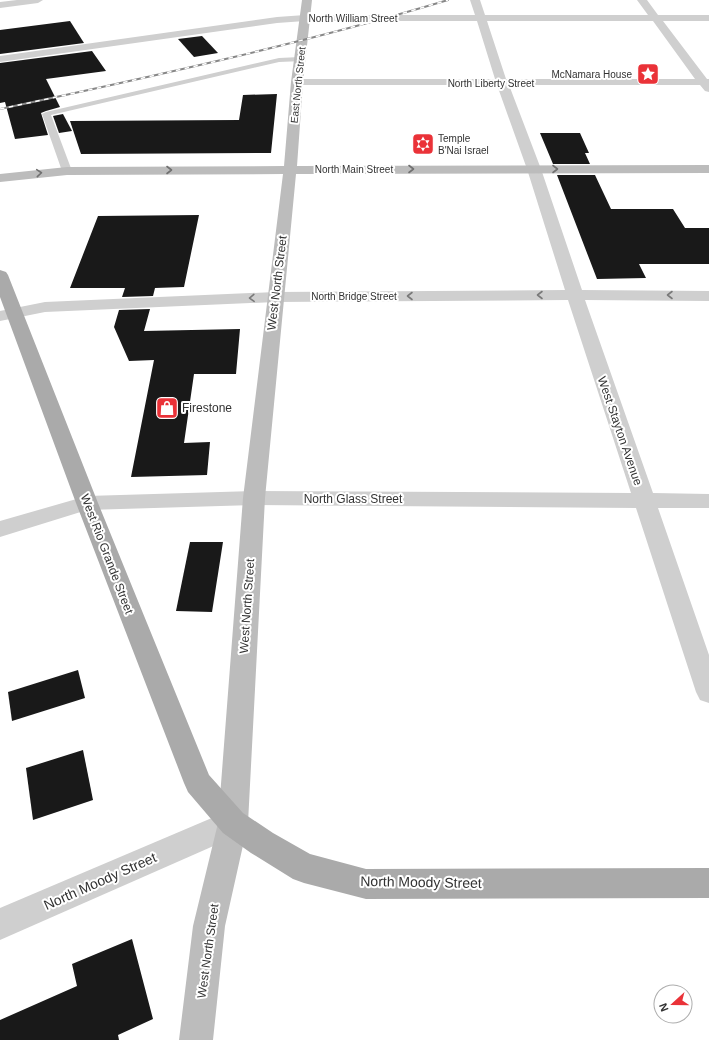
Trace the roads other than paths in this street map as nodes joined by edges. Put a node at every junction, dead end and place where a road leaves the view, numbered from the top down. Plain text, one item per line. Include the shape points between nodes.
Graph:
1 (38, 0) edge
2 (307, 0) edge
3 (475, 0) edge
4 (642, 0) edge
5 (0, 5) edge
6 (305, 18) junction
7 (481, 18) junction
8 (657, 18) junction
9 (709, 18) edge
10 (0, 59) edge
11 (300, 59) junction
12 (297, 82) junction
13 (502, 83) junction
14 (707, 85) edge
15 (534, 169) junction
16 (709, 169) edge
17 (290, 170) junction
18 (67, 171) junction
19 (0, 178) edge
20 (0, 275) edge
21 (575, 295) junction
22 (709, 296) edge
23 (275, 297) junction
24 (7, 314) edge
25 (254, 498) junction
26 (644, 501) junction
27 (709, 501) edge
28 (87, 503) junction
29 (0, 529) edge
30 (709, 692) edge
31 (233, 823) junction
32 (709, 883) edge
33 (0, 924) edge
34 (196, 1040) edge

1 - 5 street
2 - 6 street, East North Street
3 - 7 street, West Stayton Avenue
4 - 8 street
6 - 7 street, North William Street
6 - 10 street, North William Street via 260,22
6 - 11 street, East North Street
7 - 8 street, North William Street
7 - 13 street, West Stayton Avenue
8 - 9 street, North William Street
8 - 14 street
11 - 12 street, East North Street
11 - 18 lane via 279,60 46,114
12 - 13 street, North Liberty Street
12 - 17 street, East North Street
13 - 14 street, North Liberty Street
13 - 15 street, West Stayton Avenue
15 -> 16 street, North Main Street
17 -> 15 street, North Main Street
15 - 21 street, West Stayton Avenue
18 -> 17 street, North Main Street
17 - 23 street, West North Street
19 -> 18 street, North Main Street
20 - 24 main road, West Rio Grande Street
22 -> 21 street, North Bridge Street
21 -> 23 street, North Bridge Street
21 - 26 street, West Stayton Avenue
23 -> 24 street, North Bridge Street via 45,307
23 - 25 street, West North Street
24 - 28 main road, West Rio Grande Street
25 - 26 street, North Glass Street
25 - 28 street, North Glass Street
25 - 31 street, West North Street
26 - 27 street, North Glass Street
26 - 30 street, West Stayton Avenue
28 - 29 street, North Glass Street
28 - 31 main road, West Rio Grande Street via 198,784
31 - 32 main road, North Moody Street via 304,868 366,884
31 - 33 street, North Moody Street
31 - 34 street, West North Street via 209,926

